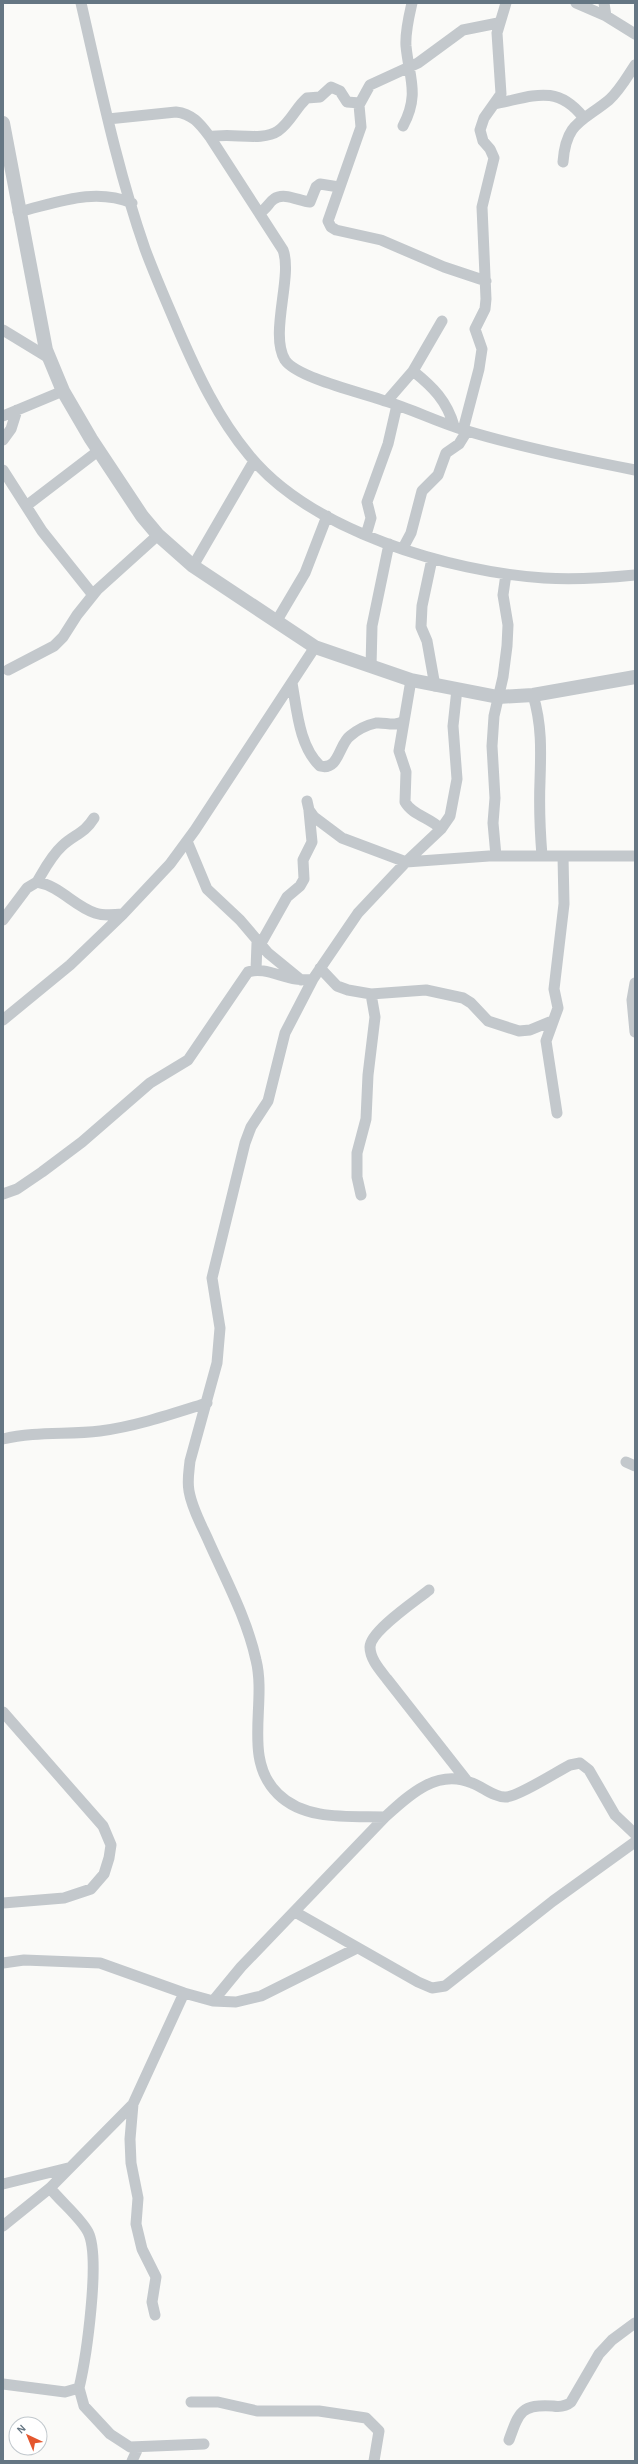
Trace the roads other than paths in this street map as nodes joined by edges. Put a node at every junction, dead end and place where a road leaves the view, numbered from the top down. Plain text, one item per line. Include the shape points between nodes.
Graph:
1 (81, 3) edge
2 (412, 3) edge
3 (506, 3) edge
4 (576, 3) edge
5 (604, 3) edge
6 (606, 16) junction
7 (498, 23) junction
8 (635, 34) edge
9 (635, 65) edge
10 (409, 67) junction
11 (360, 103) junction
12 (494, 104) junction
13 (583, 117) junction
14 (108, 119) junction
15 (3, 122) edge
16 (403, 126) dead end
17 (210, 137) junction
18 (563, 162) dead end
19 (339, 187) junction
20 (132, 203) junction
21 (18, 212) junction
22 (260, 212) junction
23 (486, 281) junction
24 (442, 320) dead end
25 (3, 330) edge
26 (49, 358) junction
27 (413, 371) junction
28 (63, 391) junction
29 (392, 403) junction
30 (17, 410) junction
31 (3, 416) edge
32 (461, 429) junction
33 (3, 440) edge
34 (98, 451) junction
35 (254, 461) junction
36 (3, 470) edge
37 (635, 470) edge
38 (26, 506) junction
39 (326, 516) junction
40 (158, 535) junction
41 (366, 535) junction
42 (389, 544) junction
43 (403, 548) junction
44 (432, 559) junction
45 (193, 566) junction
46 (506, 574) junction
47 (635, 575) edge
48 (93, 595) junction
49 (276, 622) junction
50 (315, 647) junction
51 (371, 667) junction
52 (8, 670) dead end
53 (635, 677) edge
54 (411, 680) junction
55 (292, 683) junction
56 (435, 686) junction
57 (457, 689) junction
58 (533, 695) junction
59 (498, 697) junction
60 (404, 722) junction
61 (94, 818) dead end
62 (441, 829) junction
63 (187, 841) junction
64 (496, 856) junction
65 (542, 856) junction
66 (562, 856) junction
67 (635, 856) edge
68 (406, 862) junction
69 (37, 882) junction
70 (123, 914) junction
71 (3, 920) edge
72 (259, 944) junction
73 (320, 968) junction
74 (256, 970) junction
75 (308, 980) junction
76 (635, 983) edge
77 (371, 994) junction
78 (3, 1020) edge
79 (552, 1020) junction
80 (635, 1032) edge
81 (557, 1113) dead end
82 (3, 1194) edge
83 (361, 1195) dead end
84 (207, 1403) junction
85 (3, 1439) edge
86 (429, 1590) dead end
87 (3, 1712) edge
88 (467, 1781) junction
89 (385, 1817) junction
90 (635, 1834) edge
91 (635, 1842) edge
92 (3, 1903) edge
93 (296, 1912) junction
94 (357, 1948) junction
95 (3, 1964) edge
96 (184, 1994) junction
97 (213, 2002) junction
98 (133, 2104) junction
99 (71, 2167) junction
100 (3, 2184) edge
101 (50, 2188) junction
102 (3, 2226) edge
103 (155, 2315) dead end
104 (635, 2323) edge
105 (3, 2384) edge
106 (79, 2388) junction
107 (191, 2402) dead end
108 (509, 2440) dead end
109 (204, 2444) dead end
110 (138, 2448) junction
111 (132, 2461) edge
112 (374, 2461) edge

1 - 14 street
2 - 10 street via 406,44
3 - 7 street
4 - 6 street
5 - 6 street
6 - 8 street
7 - 10 street via 463,30
7 - 12 street via 496,46 502,88
9 - 13 street via 614,95
10 - 11 street via 370,85
10 - 16 street via 414,87 413,100
11 - 17 street via 347,102 340,91 331,88 320,96 307,98 286,125 270,135 227,134
11 - 19 street via 358,111 361,126
12 - 13 street via 548,94 568,101
12 - 23 street via 484,118 480,130 494,158 482,207
13 - 18 street via 566,138
14 - 17 street via 176,112 188,114
14 - 20 street
15 - 21 street
17 - 22 street
19 - 22 street via 320,184 316,187 310,202 275,198 266,210
19 - 23 street via 329,216 331,227 381,240
20 - 21 street via 104,195 67,200
20 - 35 street via 145,249 199,375 222,417
21 - 26 street
22 - 29 street via 286,257 281,322 282,353 286,360 293,367 308,374
23 - 32 street via 485,309 475,329 482,345 479,369
24 - 27 street
25 - 26 street
26 - 28 street
27 - 29 street
27 - 32 street via 441,396
28 - 30 street
28 - 34 street
29 - 32 street
29 - 41 street via 388,444 367,502 371,518
30 - 31 street
30 - 33 street via 11,429
32 - 37 street via 579,459
32 - 43 street via 459,444 446,453 438,475 422,491 411,533
34 - 38 street
34 - 40 street
35 - 39 street via 291,493
35 - 45 street
36 - 38 street
38 - 48 street via 51,543
39 - 41 street
39 - 49 street via 305,573
40 - 45 street
40 - 48 street
41 - 42 street
42 - 43 street
42 - 51 street via 372,626
43 - 44 street
44 - 46 street
44 - 56 street via 422,606 421,627 427,641
45 - 49 street
46 - 47 street via 589,579
46 - 59 street via 503,595 508,625 507,646 504,677
48 - 52 street via 54,646
49 - 50 street
50 - 51 street
50 - 55 street
51 - 54 street
53 - 58 street
54 - 56 street
54 - 60 street
55 - 60 street via 308,750 320,766 334,763 344,741 359,730 375,723 391,725
55 - 63 street
56 - 57 street
57 - 59 street
57 - 62 street via 453,726 456,784 450,816
58 - 59 street
58 - 65 street via 542,737
59 - 64 street via 492,746
60 - 62 street via 400,751 407,778 405,802 412,812 428,818
61 - 69 street via 84,832 62,846
62 - 68 street
63 - 70 street via 170,864
63 - 72 street via 207,889 240,920
64 - 65 street
64 - 68 street
65 - 66 street
66 - 67 street
66 - 79 street via 564,911 554,988 558,1008
68 - 72 street via 342,838 308,806 312,842 303,860 304,879 287,897
68 - 73 street via 346,928
69 - 70 street via 57,890 93,912 107,916
69 - 71 street via 27,888
70 - 78 street via 70,965
72 - 74 street
72 - 75 street
73 - 75 street
73 - 77 street via 337,986
74 - 75 street
74 - 82 street via 248,972 243,978 188,1060 150,1083 82,1142 48,1167 17,1189
75 - 84 street via 286,1033 268,1101 251,1127 245,1142 222,1229 212,1278 220,1339 218,1363
76 - 80 street via 632,1000
77 - 79 street via 426,990 463,998 488,1021 519,1031 530,1030
77 - 83 street via 375,1017 366,1119 357,1152 357,1177
79 - 81 street via 546,1041
84 - 85 street via 135,1424 100,1431 31,1433
84 - 89 street via 190,1461 189,1490 196,1513 245,1625 257,1661 258,1759 277,1794 290,1804 326,1815
86 - 88 street via 390,1621 372,1639 370,1646 376,1664
87 - 92 street via 103,1826 111,1845 104,1874 91,1889 64,1898
88 - 89 street via 441,1778 429,1783
88 - 90 street via 498,1796 511,1797 570,1765 580,1763 589,1770 614,1815
89 - 93 street via 340,1861
91 - 94 street via 553,1901 445,1986 432,1988 418,1982
93 - 94 street
93 - 97 street via 241,1967
94 - 97 street via 246,2001
95 - 96 street via 24,1960 100,1962
96 - 97 street
96 - 98 street
98 - 99 street
98 - 103 street via 130,2151 138,2198 136,2224 142,2249 156,2277 152,2302
99 - 100 street
99 - 101 street
101 - 102 street
101 - 106 street via 84,2227 92,2243 90,2329
104 - 108 street via 612,2340 599,2354 571,2402 559,2406 528,2407 522,2411
105 - 106 street via 65,2392
106 - 110 street via 84,2406 110,2434 130,2447
107 - 112 street via 218,2402 257,2411 319,2411 366,2418 379,2431
109 - 110 street
110 - 111 street

